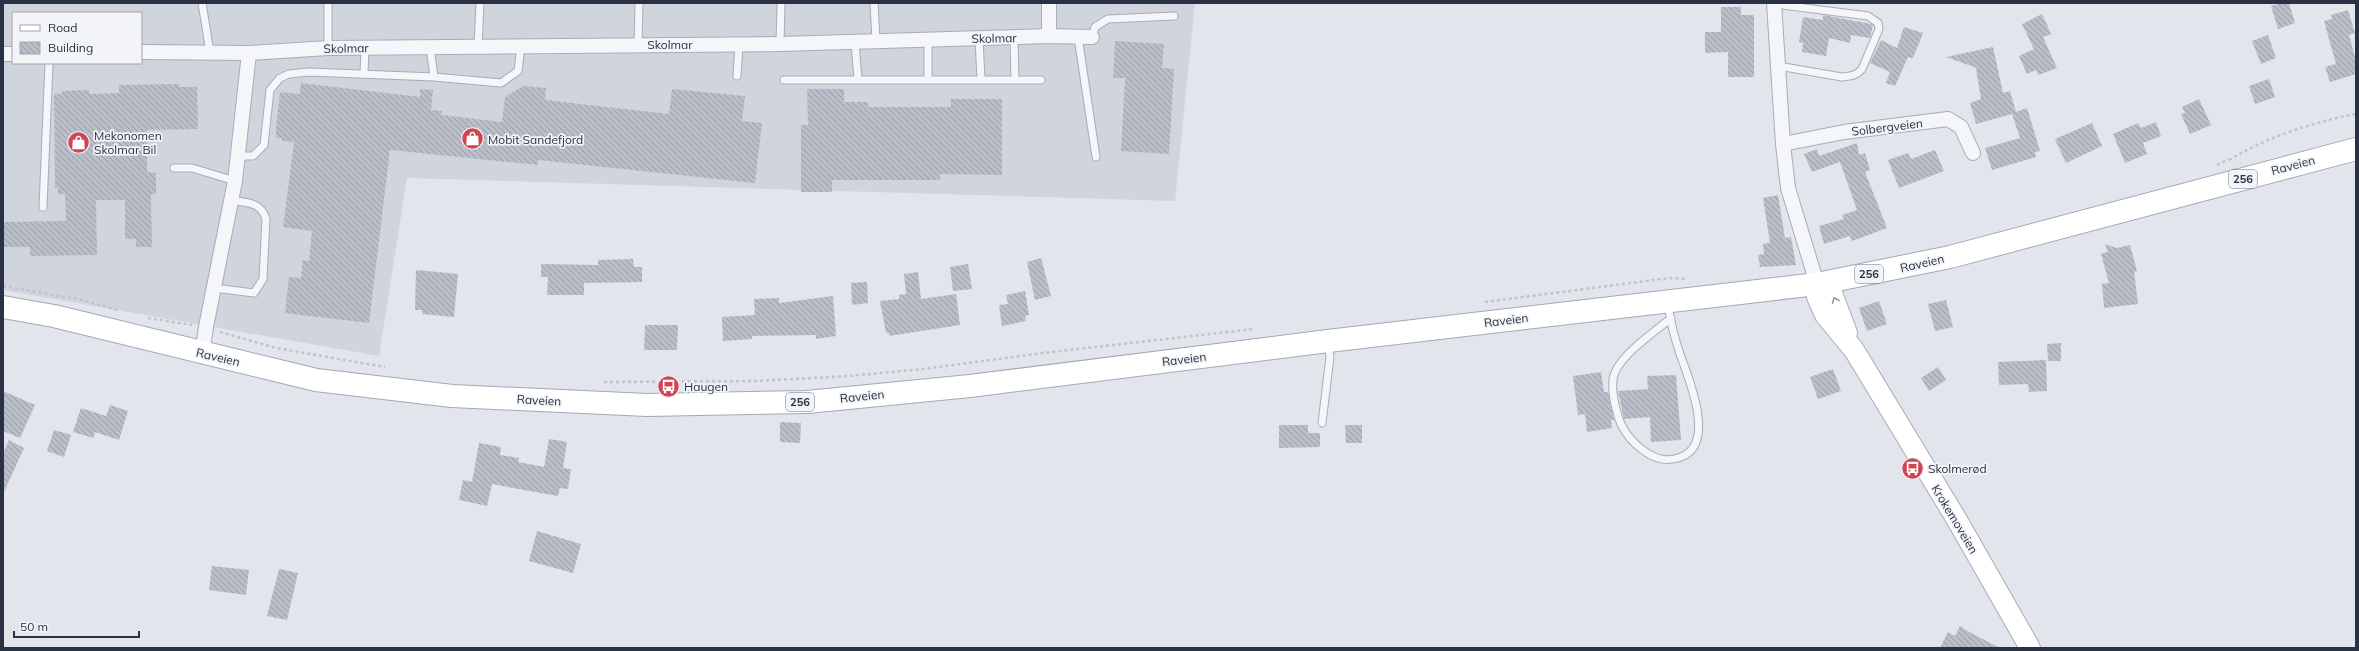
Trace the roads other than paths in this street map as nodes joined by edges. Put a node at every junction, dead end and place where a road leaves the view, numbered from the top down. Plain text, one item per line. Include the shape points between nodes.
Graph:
1 (202, 3) edge
2 (328, 3) edge
3 (480, 3) edge
4 (639, 3) edge
5 (781, 3) edge
6 (874, 3) edge
7 (1049, 3) edge
8 (1774, 4) edge
9 (1174, 16) dead end
10 (1049, 36) junction
11 (1085, 37) junction
12 (979, 38) junction
13 (1014, 38) junction
14 (928, 40) junction
15 (876, 41) junction
16 (855, 42) junction
17 (638, 44) junction
18 (739, 44) junction
19 (780, 44) junction
20 (478, 46) junction
21 (521, 46) junction
22 (430, 47) junction
23 (328, 48) junction
24 (365, 48) junction
25 (142, 52) edge
26 (210, 52) junction
27 (249, 52) junction
28 (49, 64) edge
29 (1778, 66) junction
30 (364, 74) junction
31 (737, 76) dead end
32 (434, 77) junction
33 (928, 79) junction
34 (784, 80) dead end
35 (858, 80) junction
36 (981, 80) junction
37 (1015, 80) junction
38 (1041, 80) dead end
39 (1783, 144) junction
40 (2356, 149) edge
41 (1972, 153) dead end
42 (238, 156) junction
43 (1096, 158) dead end
44 (174, 168) dead end
45 (235, 181) junction
46 (232, 200) junction
47 (43, 206) dead end
48 (1817, 284) junction
49 (214, 288) junction
50 (3, 308) edge
51 (1670, 310) junction
52 (1328, 341) junction
53 (202, 354) junction
54 (1322, 423) dead end
55 (2030, 648) edge

1 - 26 lane
2 - 23 lane
3 - 20 lane
4 - 17 lane
5 - 19 lane
6 - 15 lane
7 - 10 street
8 - 29 street
8 - 29 lane via 1868,16 1874,19 1879,29 1858,74 1842,77
9 - 11 lane via 1108,19
10 - 11 street, Skolmar
10 - 13 street, Skolmar
11 - 43 lane
12 - 13 street, Skolmar
12 - 14 street, Skolmar
12 - 36 lane
13 - 37 lane
14 - 15 street, Skolmar
14 - 33 lane
15 - 16 street, Skolmar
16 - 19 street, Skolmar
16 - 35 lane
17 - 18 street, Skolmar
17 - 21 street, Skolmar
18 - 19 street, Skolmar
18 - 31 lane
20 - 21 street, Skolmar
20 - 22 street, Skolmar
21 - 32 lane via 518,70 500,83
22 - 24 street, Skolmar
22 - 32 lane
23 - 24 street, Skolmar
23 - 27 street, Skolmar
24 - 30 lane
25 - 26 street, Skolmar
26 - 27 street, Skolmar
27 - 42 street
28 - 47 lane
29 - 39 street
30 - 32 lane
30 - 42 lane via 309,72 289,74 280,78 270,90 264,145 253,156
33 - 35 lane
33 - 36 lane
34 - 35 lane
36 - 37 lane
37 - 38 lane
39 - 41 street, Solbergveien via 1844,132 1948,119 1961,127
39 - 48 street via 1788,188
40 - 48 main road, Raveien / 256 via 1950,257
42 - 45 street
44 - 45 lane via 192,168
45 - 46 street
46 - 49 street
46 - 49 lane via 258,206 263,210 266,219 263,279 254,293
48 - 51 main road, Raveien / 256
48 - 55 main road, Krokemoveien via 1832,293 1854,350 1957,520
49 - 53 street
50 - 53 main road, Raveien / 256 via 54,316
51 - 51 lane via 1629,352 1613,378 1616,409 1619,421 1627,434 1637,446 1652,456 1669,460 1684,456 1695,446 1698,416 1693,388 1680,353
51 - 52 main road, Raveien / 256
52 - 53 main road, Raveien / 256 via 970,386 815,401 647,405 458,396 316,380
52 - 54 lane via 1330,357

